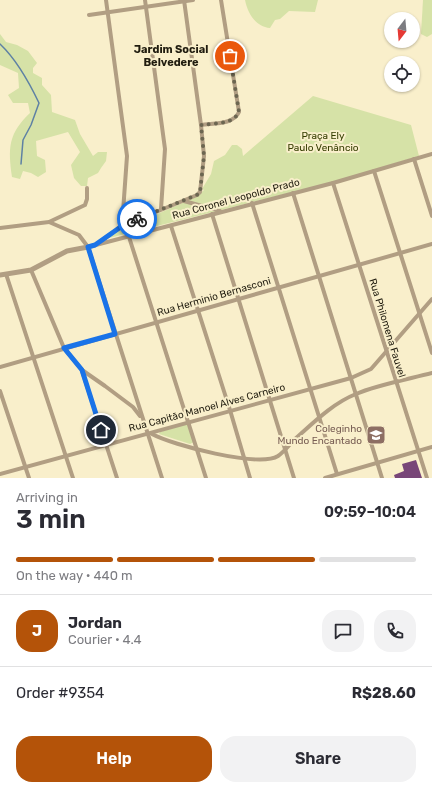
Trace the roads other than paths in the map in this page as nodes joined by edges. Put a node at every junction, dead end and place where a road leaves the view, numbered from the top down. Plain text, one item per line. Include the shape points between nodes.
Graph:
1 (106, 0) edge
2 (145, 0) edge
3 (193, 0) edge
4 (221, 0) edge
5 (184, 1) edge
6 (146, 6) junction
7 (108, 12) junction
8 (89, 15) dead end
9 (201, 125) junction
10 (432, 154) edge
11 (414, 159) junction
12 (374, 171) junction
13 (333, 183) junction
14 (87, 188) dead end
15 (293, 193) junction
16 (184, 201) junction
17 (252, 203) junction
18 (161, 209) junction
19 (220, 211) junction
20 (212, 214) junction
21 (432, 216) edge
22 (49, 222) junction
23 (122, 226) junction
24 (171, 226) junction
25 (0, 228) edge
26 (129, 237) junction
27 (432, 244) edge
28 (95, 245) junction
29 (88, 247) junction
30 (399, 254) junction
31 (359, 265) junction
32 (31, 270) junction
33 (6, 274) junction
34 (0, 275) edge
35 (319, 276) junction
36 (278, 287) junction
37 (432, 299) edge
38 (239, 300) junction
39 (197, 311) junction
40 (418, 313) junction
41 (156, 322) junction
42 (115, 334) junction
43 (64, 348) junction
44 (386, 353) junction
45 (432, 353) edge
46 (34, 357) junction
47 (0, 367) edge
48 (82, 370) junction
49 (432, 373) edge
50 (350, 378) junction
51 (396, 382) junction
52 (310, 388) junction
53 (0, 391) edge
54 (356, 394) junction
55 (269, 399) junction
56 (230, 410) junction
57 (320, 417) junction
58 (142, 418) junction
59 (189, 422) junction
60 (147, 432) junction
61 (152, 434) junction
62 (106, 445) junction
63 (432, 447) edge
64 (197, 449) junction
65 (285, 449) junction
66 (419, 451) junction
67 (66, 455) junction
68 (244, 458) junction
69 (378, 463) junction
70 (25, 468) junction
71 (0, 474) edge
72 (336, 474) junction
73 (28, 478) edge
74 (74, 478) edge
75 (117, 478) edge
76 (162, 478) edge
77 (206, 478) edge
78 (250, 478) edge
79 (294, 478) edge
80 (327, 478) edge
81 (382, 478) edge
82 (427, 478) edge

1 - 7 street
2 - 6 street
3 - 5 street
4 - 9 street via 239,112 231,121
5 - 6 street
5 - 9 street
6 - 7 street
6 - 18 street via 165,149
7 - 8 street
7 - 23 street via 127,156
9 - 16 street via 204,156 200,192
10 - 11 street, Rua Coronel Leopoldo Prado
11 - 12 street, Rua Coronel Leopoldo Prado
11 - 21 street
12 - 13 street, Rua Coronel Leopoldo Prado
12 - 30 street
13 - 15 street, Rua Coronel Leopoldo Prado
13 - 31 street, Rua Philomena Fauvel
14 - 22 street via 85,205
15 - 17 street, Rua Coronel Leopoldo Prado
15 - 35 street
16 - 18 street
16 - 19 street
17 - 19 street, Rua Coronel Leopoldo Prado
17 - 36 street
18 - 23 street
19 - 20 street, Rua Coronel Leopoldo Prado
20 - 24 street, Rua Coronel Leopoldo Prado
20 - 38 street
22 - 25 street
22 - 29 street via 79,235
23 - 28 street
24 - 26 street, Rua Coronel Leopoldo Prado
24 - 39 street
26 - 28 street, Rua Coronel Leopoldo Prado
26 - 41 street
27 - 30 street, Rua Herminio Bernasconi
28 - 29 street, Rua Coronel Leopoldo Prado
29 - 32 street, Rua Coronel Leopoldo Prado via 67,251
29 - 42 street
30 - 31 street, Rua Herminio Bernasconi
30 - 40 street
31 - 35 street, Rua Herminio Bernasconi
31 - 44 street, Rua Philomena Fauvel
32 - 33 street, Rua Coronel Leopoldo Prado
32 - 43 street
33 - 34 street, Rua Coronel Leopoldo Prado
33 - 46 street
35 - 36 street, Rua Herminio Bernasconi
35 - 50 street
36 - 38 street, Rua Herminio Bernasconi
36 - 52 street
37 - 40 street
38 - 39 street, Rua Herminio Bernasconi
38 - 55 street
39 - 41 street, Rua Herminio Bernasconi
39 - 56 street
40 - 44 street
40 - 45 street
41 - 42 street, Rua Herminio Bernasconi
41 - 59 street
42 - 43 street, Rua Herminio Bernasconi
42 - 58 street
43 - 46 street, Rua Herminio Bernasconi
43 - 48 street
44 - 50 street, Rua Capitão Manoel Alves Carneiro via 371,369
44 - 51 street, Rua Philomena Fauvel
46 - 47 street, Rua Herminio Bernasconi
46 - 67 street
48 - 58 street via 133,408
48 - 62 street
49 - 51 street
50 - 52 street, Rua Capitão Manoel Alves Carneiro
50 - 54 street
51 - 54 street
51 - 66 street, Rua Philomena Fauvel
52 - 55 street, Rua Capitão Manoel Alves Carneiro
52 - 57 street
53 - 70 street
54 - 57 street
54 - 69 street
55 - 56 street, Rua Capitão Manoel Alves Carneiro
55 - 65 street
56 - 59 street, Rua Capitão Manoel Alves Carneiro
56 - 68 street
57 - 65 street
57 - 72 street
58 - 60 street
59 - 61 street, Rua Capitão Manoel Alves Carneiro
59 - 64 street
60 - 61 street, Rua Capitão Manoel Alves Carneiro
60 - 62 street, Rua Capitão Manoel Alves Carneiro
60 - 76 street
61 - 64 street
62 - 67 street, Rua Capitão Manoel Alves Carneiro
62 - 75 street
63 - 66 street
64 - 68 street
64 - 77 street
65 - 68 street via 271,459 258,461
65 - 79 street
66 - 69 street
66 - 82 street, Rua Philomena Fauvel
67 - 70 street, Rua Capitão Manoel Alves Carneiro
67 - 74 street
68 - 78 street
69 - 72 street
69 - 81 street
70 - 71 street, Rua Capitão Manoel Alves Carneiro
70 - 73 street
72 - 80 street

